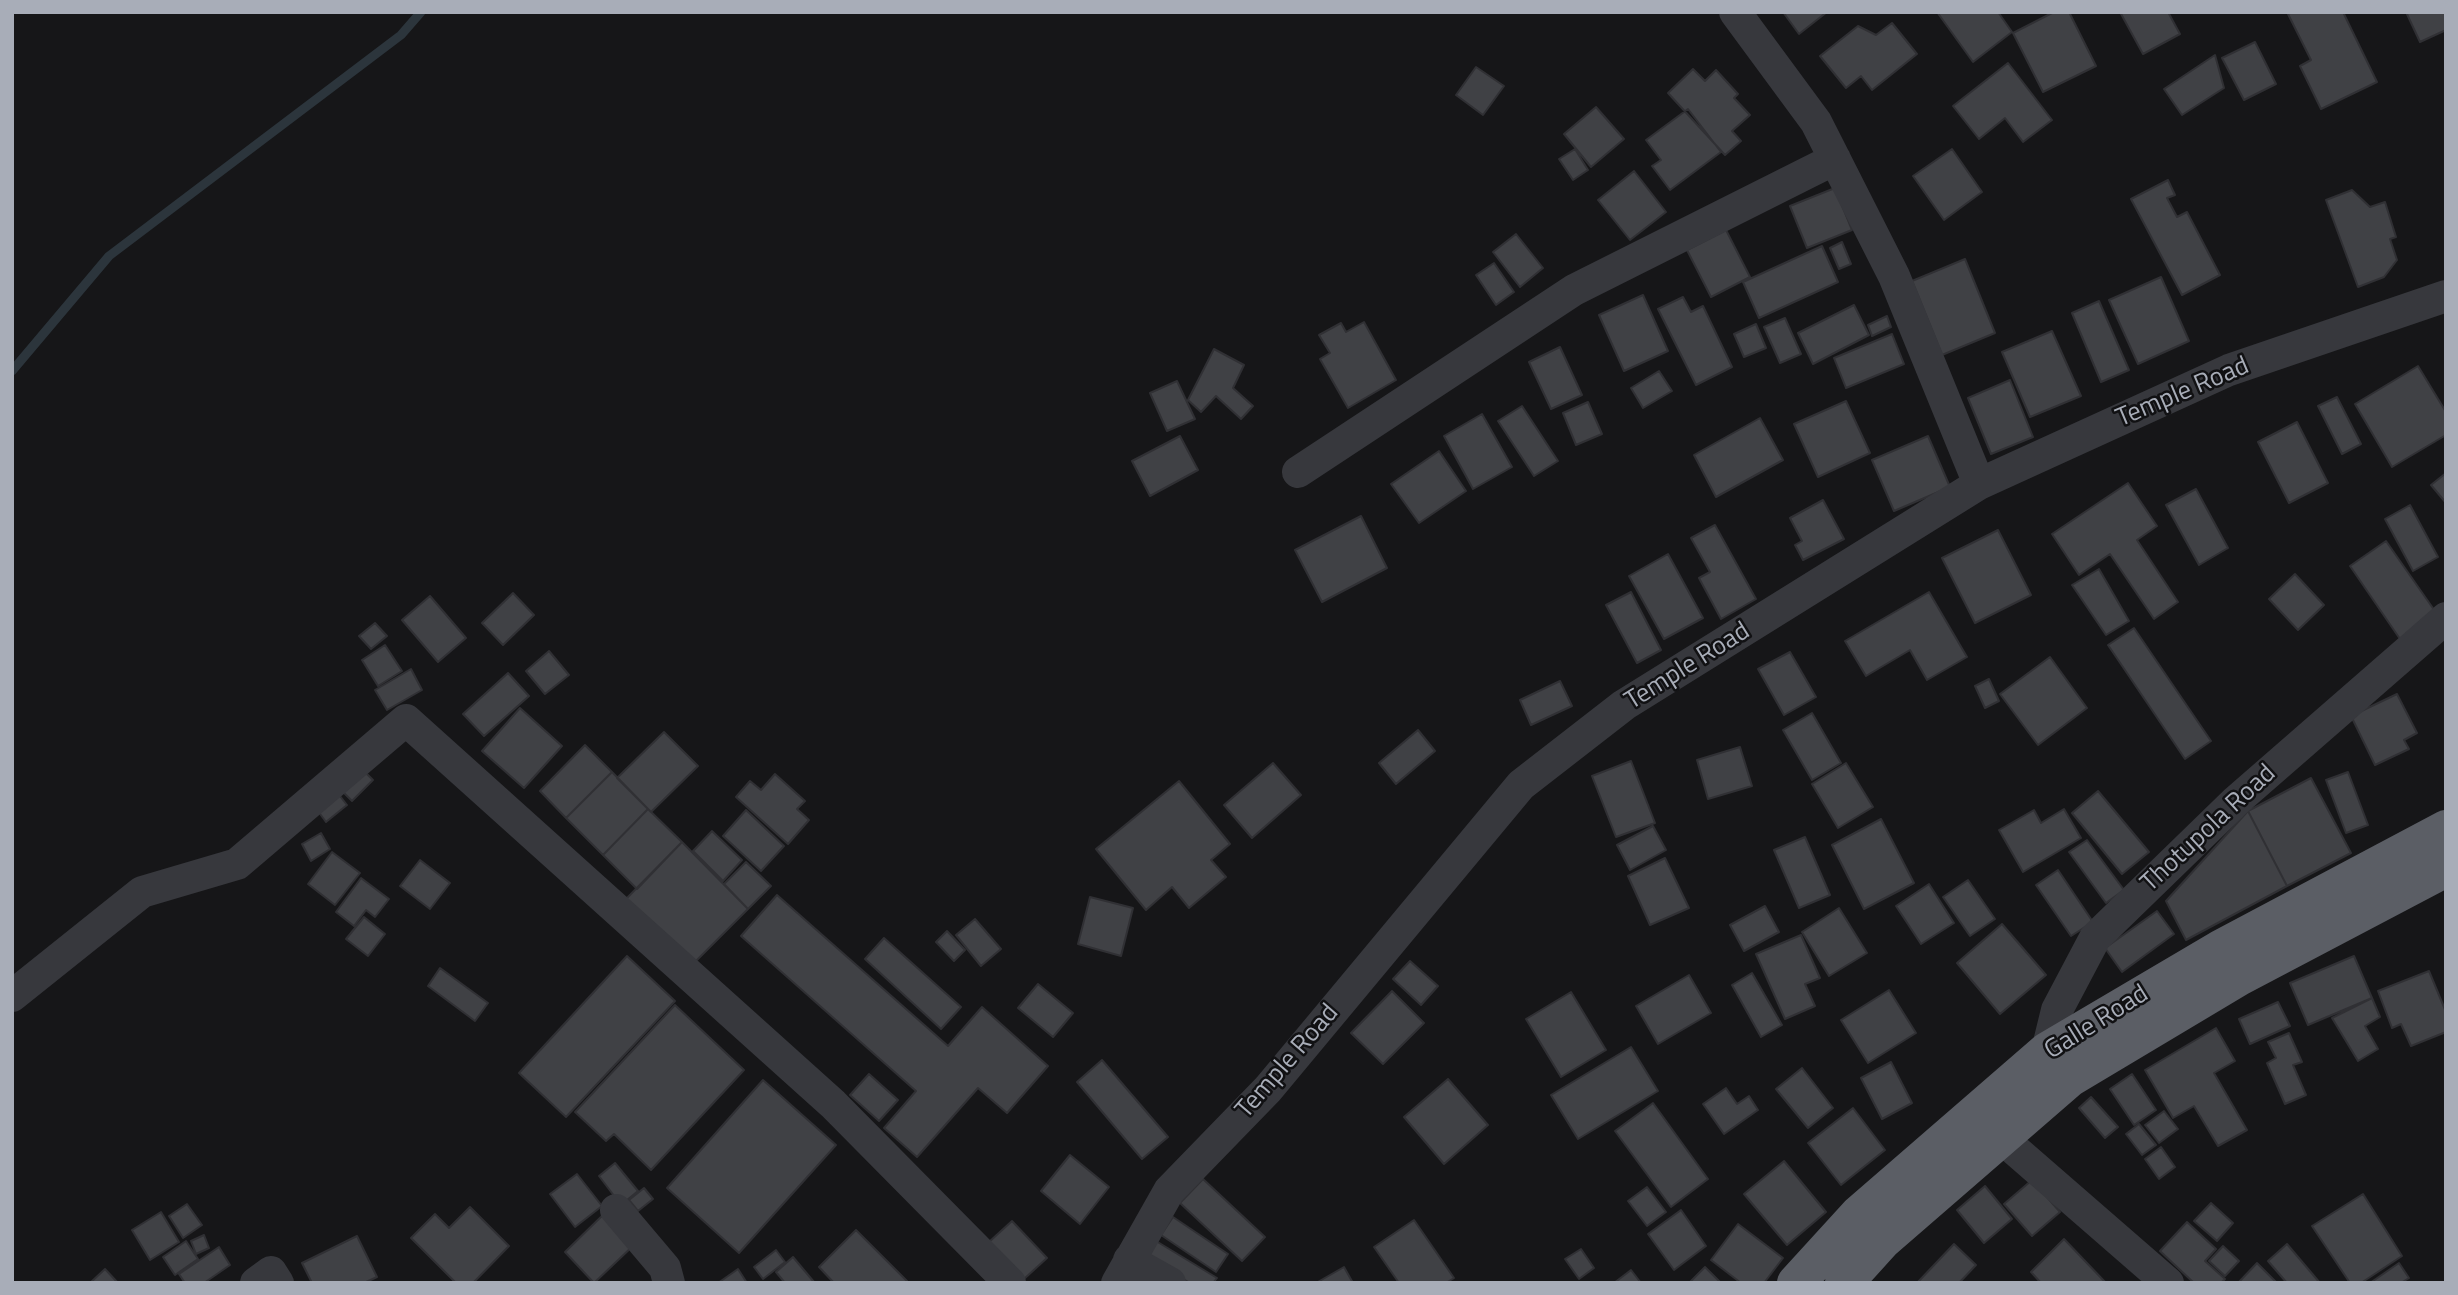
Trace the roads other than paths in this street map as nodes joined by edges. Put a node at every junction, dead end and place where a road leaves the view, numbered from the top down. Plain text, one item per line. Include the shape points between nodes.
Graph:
1 (1735, 12) edge
2 (1835, 159) junction
3 (2446, 296) edge
4 (1298, 472) dead end
5 (1979, 484) junction
6 (2446, 618) edge
7 (2446, 829) edge
8 (2446, 868) edge
9 (12, 996) edge
10 (2059, 1065) junction
11 (1988, 1126) junction
12 (616, 1210) dead end
13 (1123, 1271) edge
14 (256, 1283) edge
15 (278, 1283) edge
16 (669, 1283) edge
17 (1010, 1283) edge
18 (1170, 1283) edge
19 (1796, 1283) edge
20 (1844, 1283) edge
21 (2168, 1283) edge

1 - 2 street via 1816,122
2 - 4 street via 1574,290
2 - 5 street via 1894,276
3 - 5 street, Temple Road via 2229,370
5 - 13 street, Temple Road via 1624,705 1521,785 1268,1089 1169,1191
6 - 10 street, Thotupola Road via 2236,801 2095,938 2057,1010
7 - 10 highway, Galle Road via 2220,949
8 - 10 highway, Galle Road
9 - 17 street via 142,892 237,864 406,720 833,1104
10 - 11 highway, Galle Road
11 - 19 highway, Galle Road via 1858,1214
11 - 20 highway, Galle Road
11 - 21 street
12 - 16 street via 665,1268
13 - 18 street
14 - 15 street via 271,1272

